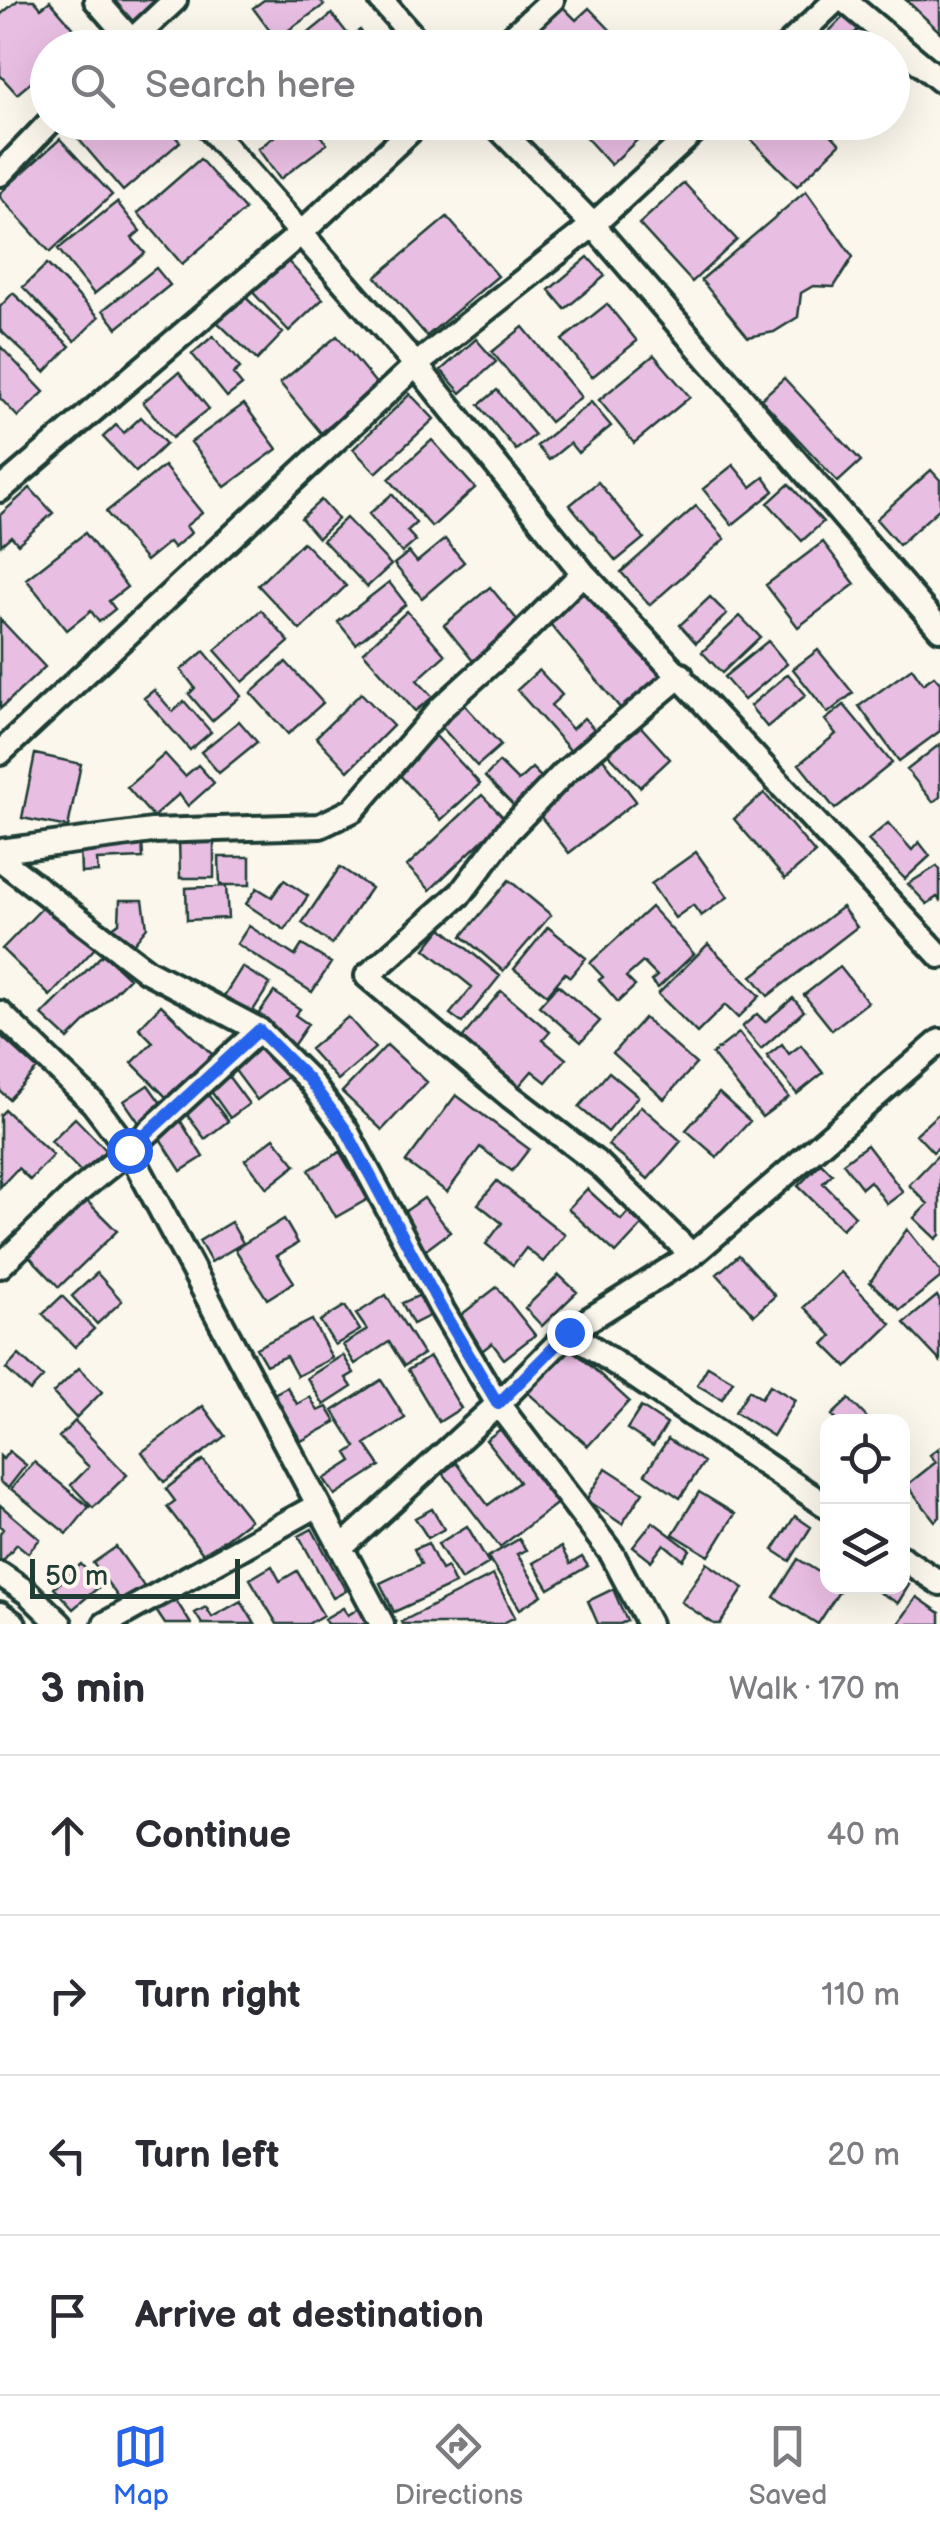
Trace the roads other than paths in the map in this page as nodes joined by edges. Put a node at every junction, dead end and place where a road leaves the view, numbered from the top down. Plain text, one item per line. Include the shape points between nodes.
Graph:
1 (96, 0) edge
2 (175, 0) edge
3 (382, 0) edge
4 (552, 0) edge
5 (836, 0) edge
6 (844, 0) edge
7 (119, 30) edge
8 (146, 30) edge
9 (408, 30) edge
10 (520, 30) edge
11 (804, 30) edge
12 (880, 30) edge
13 (910, 55) edge
14 (940, 80) edge
15 (33, 140) edge
16 (220, 140) edge
17 (401, 140) edge
18 (510, 140) edge
19 (685, 140) edge
20 (0, 174) edge
21 (593, 225) junction
22 (301, 233) junction
23 (416, 364) junction
24 (0, 490) edge
25 (583, 573) junction
26 (940, 629) edge
27 (680, 675) junction
28 (0, 754) edge
29 (0, 851) edge
30 (0, 860) edge
31 (940, 956) edge
32 (0, 1013) edge
33 (259, 1030) junction
34 (940, 1041) edge
35 (129, 1150) junction
36 (692, 1254) junction
37 (0, 1266) edge
38 (569, 1332) junction
39 (498, 1404) junction
40 (824, 1504) edge
41 (318, 1505) junction
42 (341, 1548) junction
43 (910, 1563) edge
44 (0, 1574) edge
45 (940, 1583) edge
46 (0, 1614) edge
47 (14, 1624) edge
48 (60, 1624) edge
49 (106, 1624) edge
50 (382, 1624) edge
51 (649, 1624) edge

1 - 7 street
2 - 8 street
3 - 9 street
4 - 10 street
5 - 11 street
6 - 12 street
13 - 14 street
15 - 20 street
16 - 22 street
17 - 22 street
18 - 21 street
19 - 21 street
21 - 23 street
21 - 26 street
22 - 23 street
22 - 24 street
23 - 25 street
23 - 28 street
25 - 27 street
25 - 29 street via 441,708 352,810 320,826 152,830
27 - 31 street
27 - 36 street via 564,773 461,893 367,976 601,1166
30 - 33 street via 147,971
32 - 35 street via 92,1103
33 - 35 street
33 - 39 street via 346,1130
34 - 36 street
35 - 37 street
35 - 41 street
36 - 38 street
38 - 39 street
38 - 40 street
39 - 42 street
39 - 51 street via 612,1554
41 - 42 street
41 - 49 street
42 - 50 street
43 - 45 street
44 - 48 street
46 - 47 street

